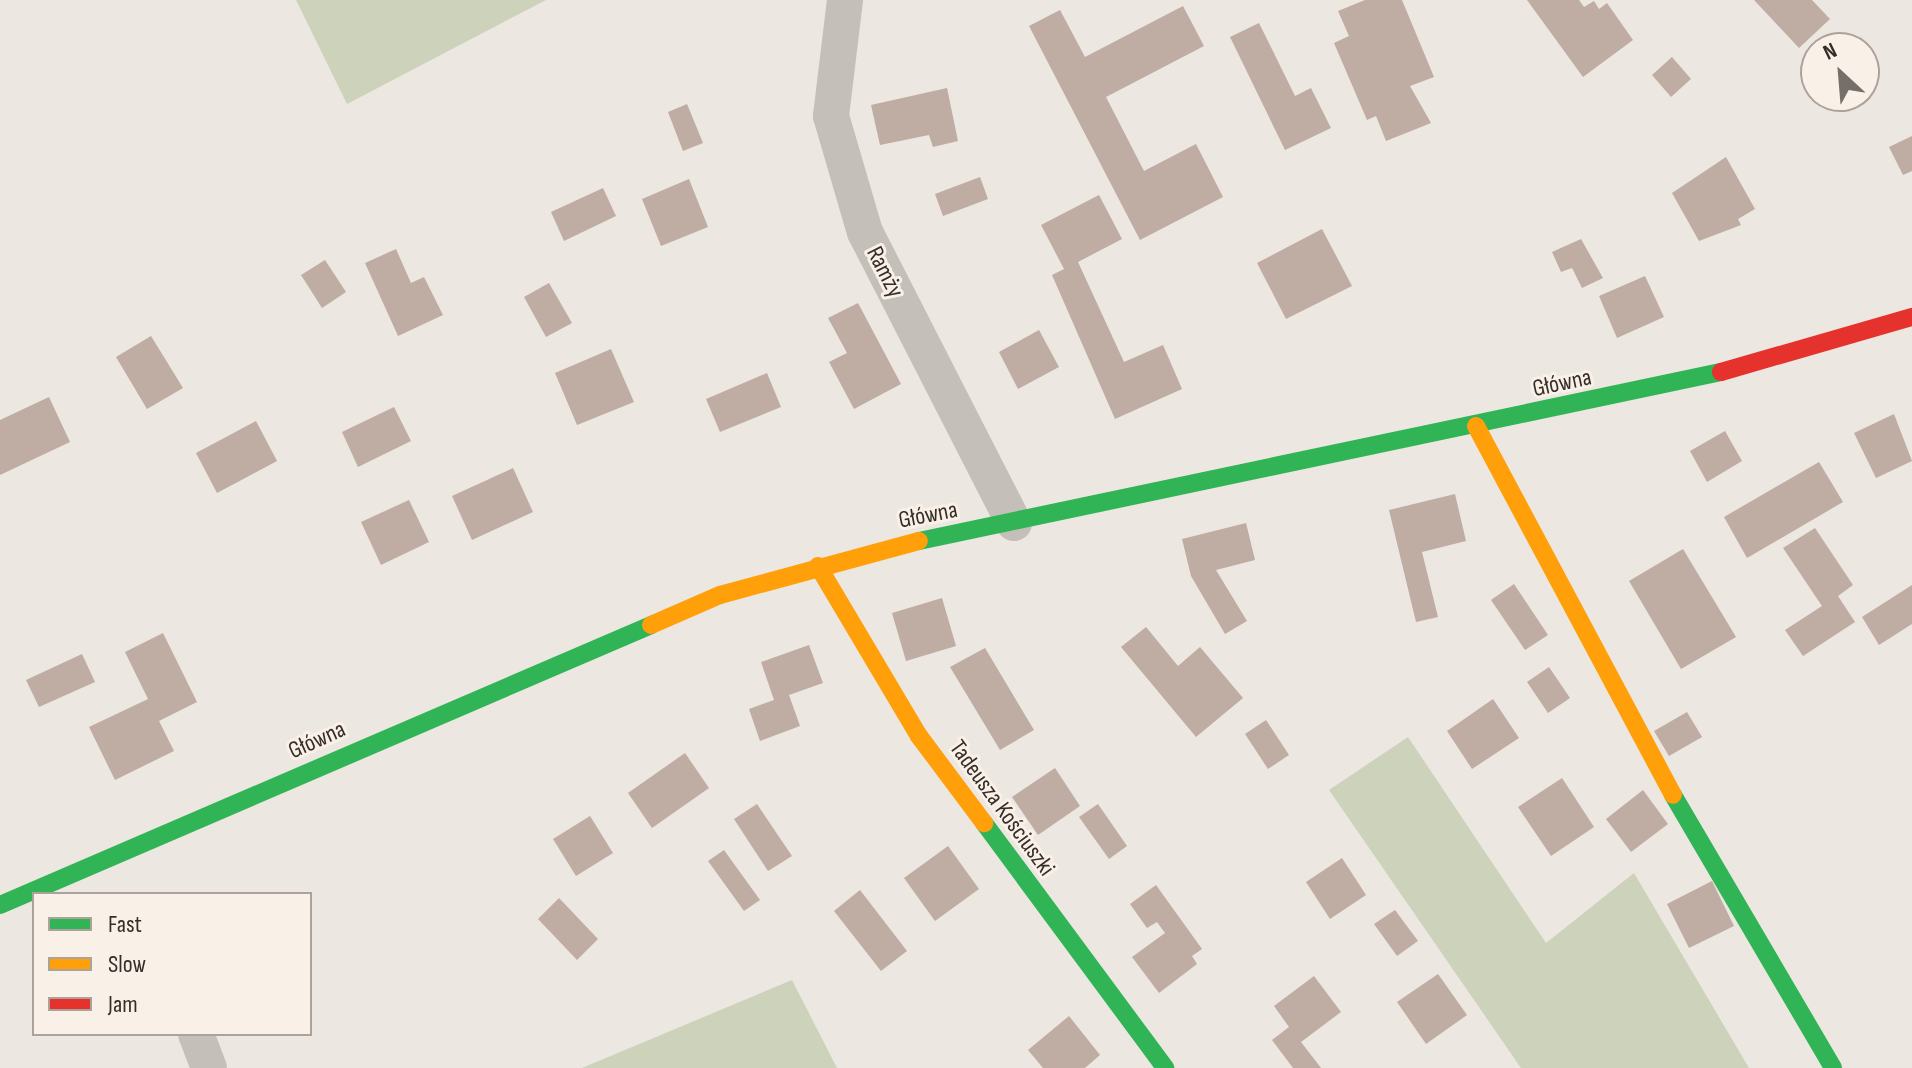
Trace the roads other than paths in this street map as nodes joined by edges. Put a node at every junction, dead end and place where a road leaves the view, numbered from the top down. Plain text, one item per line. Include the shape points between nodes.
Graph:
1 (845, 0) edge
2 (1912, 317) edge
3 (1476, 426) junction
4 (1014, 523) junction
5 (818, 566) junction
6 (74, 885) edge
7 (48, 892) edge
8 (32, 896) edge
9 (0, 905) edge
10 (197, 1036) edge
11 (209, 1068) edge
12 (1165, 1068) edge
13 (1833, 1068) edge

1 - 4 street, Ramży via 831,116 865,232
2 - 3 main road, Główna via 1727,371
3 - 4 main road, Główna
3 - 13 main road via 1657,768
4 - 5 main road, Główna
5 - 6 main road, Główna via 610,637
5 - 12 main road, Tadeusza Kościuszki via 919,736
6 - 7 main road, Główna
8 - 9 main road, Główna
10 - 11 street

